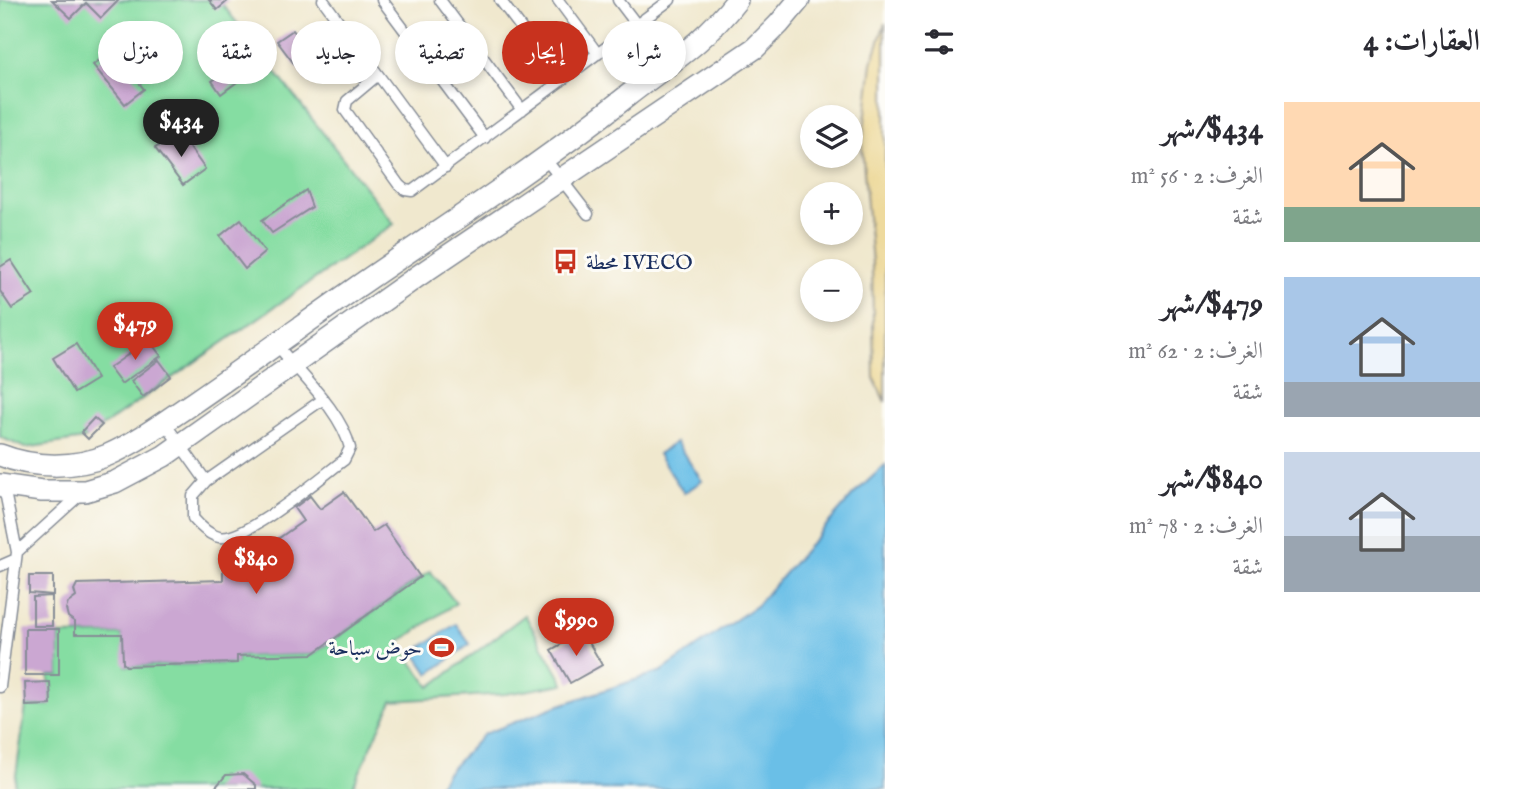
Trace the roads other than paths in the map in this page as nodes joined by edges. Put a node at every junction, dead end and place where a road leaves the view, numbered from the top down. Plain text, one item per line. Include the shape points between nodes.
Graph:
1 (323, 0) edge
2 (382, 0) edge
3 (440, 0) edge
4 (500, 0) edge
5 (558, 0) edge
6 (618, 0) edge
7 (670, 0) edge
8 (737, 0) edge
9 (799, 0) edge
10 (338, 21) edge
11 (516, 21) edge
12 (633, 21) edge
13 (641, 21) edge
14 (602, 51) edge
15 (598, 54) junction
16 (588, 61) edge
17 (381, 79) edge
18 (367, 84) edge
19 (557, 84) edge
20 (522, 110) junction
21 (485, 138) junction
22 (544, 157) junction
23 (446, 167) junction
24 (561, 179) junction
25 (587, 214) dead end
26 (277, 345) junction
27 (292, 364) junction
28 (322, 400) junction
29 (164, 422) junction
30 (181, 445) junction
31 (0, 455) edge
32 (206, 481) junction
33 (0, 486) edge
34 (85, 491) junction
35 (17, 556) junction
36 (0, 566) edge
37 (4, 629) edge
38 (0, 687) edge

1 - 10 lane
2 - 21 lane
3 - 20 lane
4 - 11 lane
5 - 15 lane
6 - 12 lane
7 - 13 lane
8 - 22 street via 685,55
9 - 24 street via 755,48
14 - 15 lane
15 - 16 lane
17 - 23 lane
18 - 23 lane via 347,101 347,115 405,190 416,190
19 - 20 lane
20 - 21 lane
21 - 23 lane
22 - 24 lane
22 - 26 street
24 - 25 lane
24 - 27 street
26 - 27 lane
26 - 29 street
27 - 28 lane
27 - 30 street
28 - 32 lane
28 - 32 lane via 347,434 350,448 344,460 255,526 219,538 200,527 192,518 193,496
29 - 30 lane
29 - 31 street via 109,455 83,463 19,463
30 - 32 lane
30 - 34 street via 115,482
33 - 34 street
33 - 35 lane
34 - 35 lane
35 - 36 lane
35 - 37 lane
37 - 38 lane

